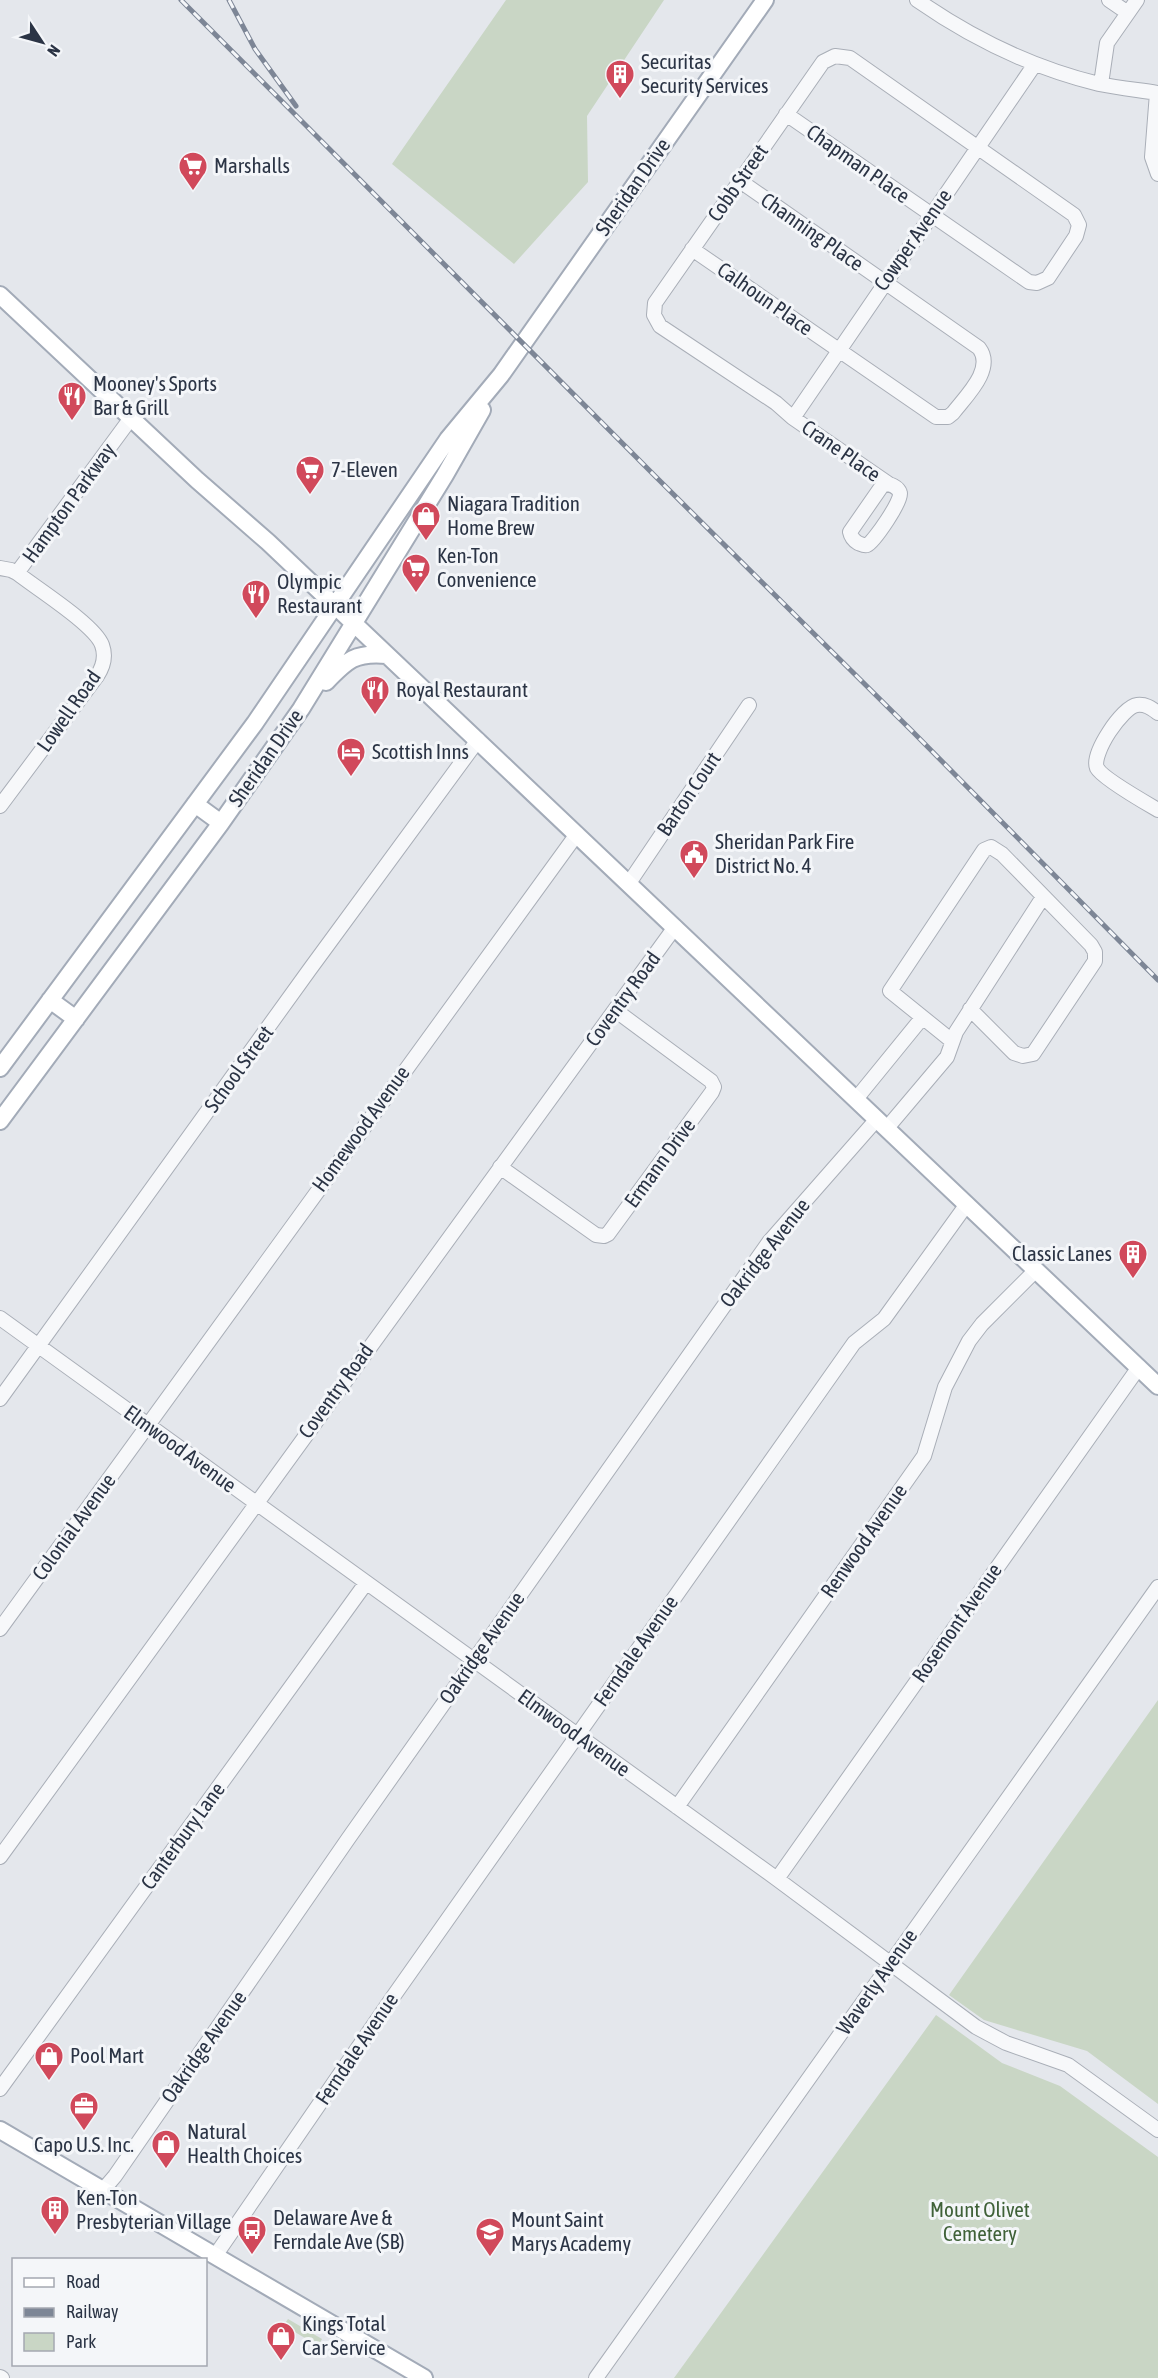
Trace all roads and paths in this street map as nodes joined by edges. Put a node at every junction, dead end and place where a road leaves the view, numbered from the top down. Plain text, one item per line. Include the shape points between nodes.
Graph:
1 (765, 0) edge
2 (1109, 0) edge
3 (1137, 0) edge
4 (923, 2) edge
5 (1128, 13) junction
6 (1035, 64) junction
7 (1101, 84) junction
8 (1157, 93) edge
9 (786, 114) junction
10 (977, 148) junction
11 (1158, 174) edge
12 (740, 182) junction
13 (931, 215) junction
14 (692, 249) junction
15 (884, 282) junction
16 (0, 295) edge
17 (837, 350) junction
18 (501, 375) junction
19 (131, 418) junction
20 (793, 418) junction
21 (889, 484) dead end
22 (0, 568) edge
23 (17, 573) junction
24 (335, 607) junction
25 (353, 623) junction
26 (387, 655) junction
27 (749, 705) dead end
28 (301, 709) junction
29 (1158, 713) edge
30 (478, 740) junction
31 (195, 804) junction
32 (0, 806) edge
33 (1158, 810) edge
34 (221, 823) junction
35 (577, 834) junction
36 (629, 884) junction
37 (1043, 897) junction
38 (675, 927) junction
39 (50, 1000) junction
40 (969, 1009) junction
41 (615, 1010) junction
42 (922, 1018) junction
43 (76, 1019) junction
44 (952, 1041) junction
45 (0, 1068) edge
46 (856, 1099) junction
47 (0, 1121) edge
48 (882, 1123) junction
49 (500, 1167) junction
50 (967, 1204) junction
51 (1035, 1269) junction
52 (0, 1318) edge
53 (38, 1346) junction
54 (1139, 1367) junction
55 (1158, 1386) edge
56 (0, 1399) edge
57 (148, 1425) junction
58 (256, 1503) junction
59 (366, 1583) junction
60 (1158, 1587) edge
61 (0, 1629) edge
62 (474, 1660) junction
63 (577, 1736) junction
64 (676, 1807) junction
65 (0, 1857) edge
66 (777, 1879) junction
67 (891, 1963) junction
68 (0, 2089) edge
69 (1158, 2130) edge
70 (1, 2133) edge
71 (103, 2190) junction
72 (215, 2256) junction
73 (424, 2378) edge
74 (596, 2378) edge

1 - 18 main road, Sheridan Drive
2 - 5 street
3 - 5 street
4 - 6 street via 977,38
5 - 7 street via 1107,43
6 - 7 street
6 - 10 street, Cowper Avenue
7 - 8 street
8 - 11 street via 1152,157
9 - 10 street, Cobb Street via 823,62 842,56
9 - 12 street, Cobb Street
9 - 13 street, Chapman Place
10 - 13 street, Cowper Avenue
10 - 13 street, Chapman Place via 1077,219 1078,232 1048,278 1029,282
12 - 14 street, Cobb Street
12 - 15 street, Channing Place
13 - 15 street, Cowper Avenue
14 - 17 street, Calhoun Place
14 - 20 street, Cobb Street via 655,303 656,321
15 - 17 street, Cowper Avenue
15 - 17 street, Channing Place via 980,348 985,360 982,373 954,413 936,417
16 - 19 main road
17 - 20 street, Cowper Avenue
18 - 24 main road, Sheridan Drive via 448,439
18 - 25 main road, Sheridan Drive via 445,475
19 - 23 street, Hampton Parkway
19 - 24 main road
20 - 21 street, Crane Place
22 - 23 street, Hampton Parkway
23 - 32 street, Lowell Road via 93,630 102,645 104,661 97,676
24 - 25 main road
24 - 31 main road, Sheridan Drive
25 - 26 main road
25 - 28 main road, Sheridan Drive
26 - 28 main road via 365,654 348,660
26 - 30 main road
27 - 36 street, Barton Court
28 - 34 main road, Sheridan Drive
29 - 33 street via 1145,705 1126,710 1098,751 1096,762 1101,773
30 - 35 main road
30 - 53 street, School Street
31 - 34 main road
31 - 39 main road, Sheridan Drive
34 - 43 main road, Sheridan Drive
35 - 36 main road
35 - 57 street, Homewood Avenue
36 - 38 main road
37 - 40 street, Oakridge Avenue
37 - 40 street via 1091,945 1096,956 1037,1051 1023,1056 1014,1053
37 - 42 street via 995,849 984,850 890,991
38 - 41 street, Coventry Road
38 - 46 main road
39 - 43 main road
39 - 45 main road, Sheridan Drive
40 - 44 street, Oakridge Avenue
41 - 49 street, Coventry Road
41 - 49 street, Ermann Drive via 714,1087 608,1234 596,1235
42 - 44 street
42 - 46 street
43 - 47 main road, Sheridan Drive
44 - 48 street, Oakridge Avenue via 947,1057
46 - 48 main road
48 - 50 main road
48 - 62 street, Oakridge Avenue via 769,1242
49 - 58 street, Coventry Road
50 - 51 main road
50 - 63 street, Ferndale Avenue via 884,1319 854,1342
51 - 54 main road
51 - 64 street, Renwood Avenue via 969,1341 945,1387 924,1456
52 - 53 street, Elmwood Avenue
53 - 56 street, School Street
53 - 57 street, Elmwood Avenue
54 - 55 main road
54 - 66 street, Rosemont Avenue
57 - 58 street, Elmwood Avenue
57 - 61 street, Colonial Avenue
58 - 59 street, Elmwood Avenue
58 - 65 street, Coventry Road
59 - 62 street, Elmwood Avenue
59 - 68 street, Canterbury Lane
60 - 67 street, Waverly Avenue
62 - 63 street, Elmwood Avenue
62 - 71 street, Oakridge Avenue
63 - 64 street, Elmwood Avenue
63 - 72 street, Ferndale Avenue
64 - 66 street, Elmwood Avenue
66 - 67 street, Elmwood Avenue
67 - 69 street, Elmwood Avenue via 985,2032 1068,2065
67 - 74 street, Waverly Avenue
70 - 71 main road
71 - 72 main road
72 - 73 main road

